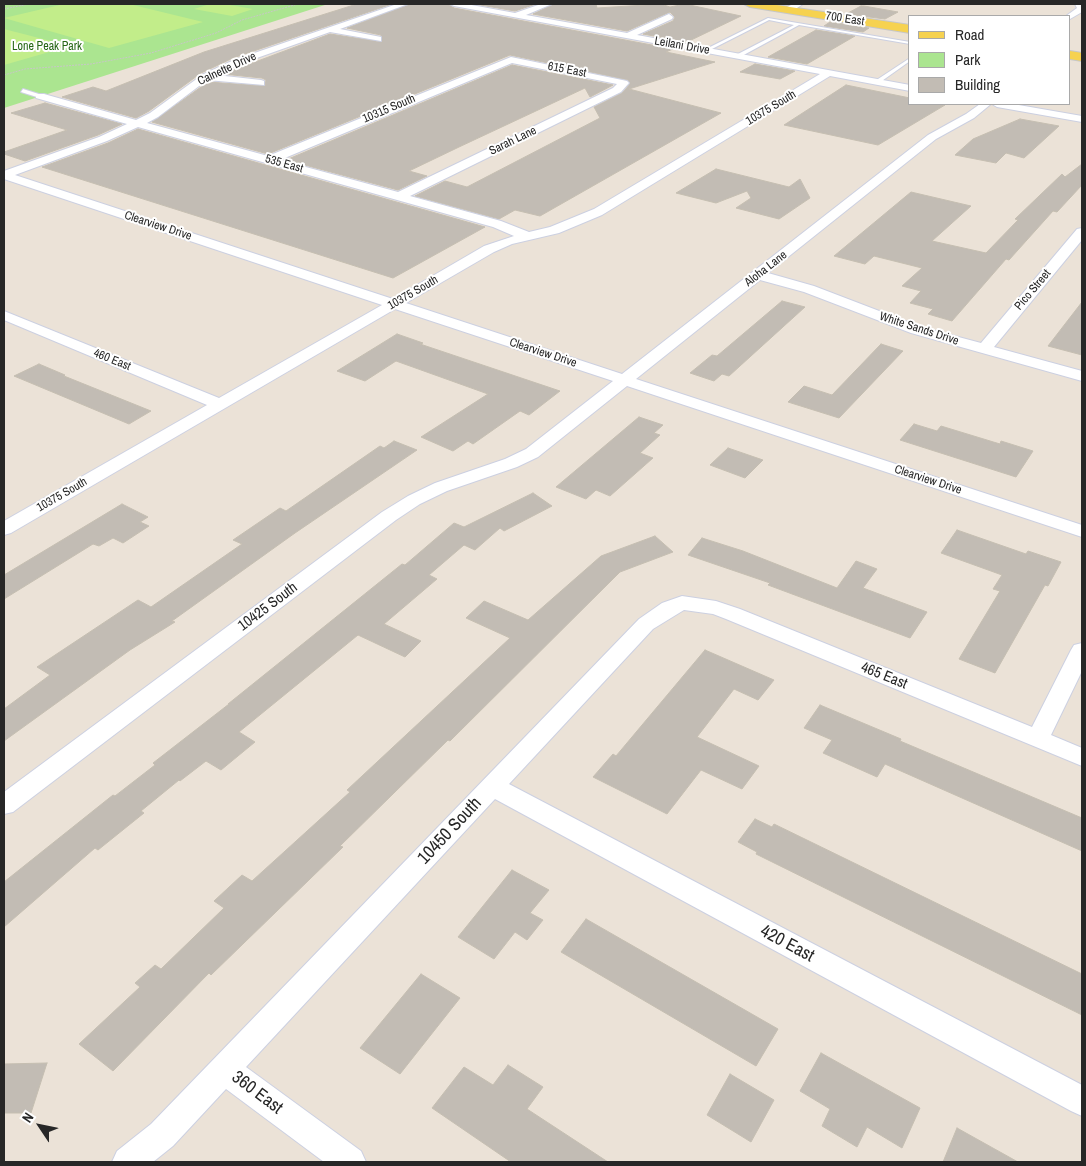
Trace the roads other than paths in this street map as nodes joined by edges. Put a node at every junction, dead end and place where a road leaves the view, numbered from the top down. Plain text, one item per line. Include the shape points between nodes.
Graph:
1 (404, 4) edge
2 (454, 4) edge
3 (548, 4) edge
4 (750, 4) edge
5 (799, 4) edge
6 (1079, 4) edge
7 (788, 10) junction
8 (518, 15) junction
9 (1071, 16) edge
10 (669, 17) dead end
11 (798, 24) junction
12 (329, 29) junction
13 (908, 30) edge
14 (628, 36) junction
15 (378, 39) dead end
16 (908, 43) edge
17 (706, 50) junction
18 (738, 56) junction
19 (511, 60) joint
20 (908, 61) edge
21 (829, 73) junction
22 (205, 77) junction
23 (877, 82) junction
24 (261, 83) dead end
25 (624, 83) joint
26 (908, 88) edge
27 (23, 91) dead end
28 (40, 96) joint
29 (985, 105) edge
30 (1002, 105) edge
31 (1082, 120) edge
32 (138, 123) junction
33 (269, 160) junction
34 (4, 175) edge
35 (400, 196) junction
36 (1082, 232) edge
37 (527, 236) junction
38 (758, 274) junction
39 (394, 304) junction
40 (4, 315) edge
41 (984, 349) junction
42 (1082, 376) edge
43 (625, 380) junction
44 (220, 404) junction
45 (549, 440) joint
46 (4, 529) edge
47 (1082, 531) edge
48 (682, 603) joint
49 (1082, 650) edge
50 (1037, 738) junction
51 (1082, 757) edge
52 (492, 786) junction
53 (4, 805) edge
54 (224, 1069) junction
55 (1082, 1101) edge
56 (128, 1162) edge
57 (350, 1162) edge

1 - 12 street, Calnette Drive
2 - 8 street, Leilani Drive
3 - 8 street
4 - 7 main road, 700 East
5 - 7 street
6 - 9 street via 1082,6
7 - 13 main road, 700 East
8 - 14 street, Leilani Drive
10 - 14 street
11 - 16 lane
11 - 17 lane via 768,19
11 - 18 lane
12 - 15 street
12 - 22 street, Calnette Drive
14 - 17 street, Leilani Drive
17 - 18 street, Leilani Drive
18 - 21 street, Leilani Drive
19 - 25 street, 615 East
19 - 33 street, 10315 South
20 - 23 lane
21 - 23 street, Leilani Drive
21 - 37 street, 10375 South via 598,212 562,227
22 - 24 street
22 - 32 street, Calnette Drive
23 - 26 street, Leilani Drive
25 - 35 street, Sarah Lane via 617,90
27 - 28 lane
28 - 32 street, 535 East
29 - 38 street, Aloha Lane via 932,137
30 - 31 street
32 - 33 street, 535 East
32 - 34 street, Calnette Drive via 104,139
33 - 35 street, 535 East
34 - 39 street, Clearview Drive
35 - 37 street, 535 East
36 - 41 street, Pico Street
37 - 39 street, 10375 South via 489,249
38 - 41 street, White Sands Drive via 817,291 916,330
38 - 43 street, Aloha Lane
39 - 43 street, Clearview Drive
39 - 44 street, 10375 South
40 - 44 street, 460 East
41 - 42 street, White Sands Drive
43 - 45 street, Aloha Lane
43 - 47 street, Clearview Drive
44 - 46 street, 10375 South
45 - 53 street, 10425 South via 511,463 441,487 389,516
48 - 50 street, 465 East via 733,614
48 - 52 street, 10450 South via 646,624
49 - 50 street
50 - 51 street, 465 East
52 - 54 street, 10450 South
52 - 55 street, 420 East
54 - 56 street, 360 East via 162,1135
54 - 57 street, 360 East

